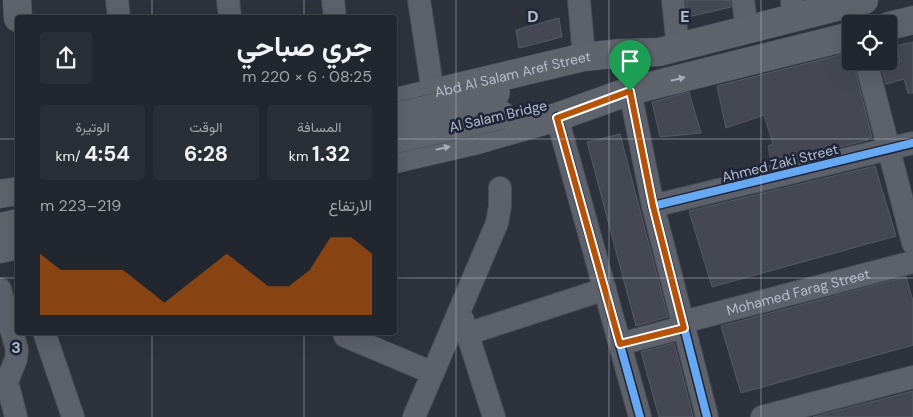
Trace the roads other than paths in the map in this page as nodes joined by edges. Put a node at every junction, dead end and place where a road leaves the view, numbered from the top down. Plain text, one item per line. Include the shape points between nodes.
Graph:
1 (17, 0) edge
2 (118, 0) edge
3 (228, 0) edge
4 (333, 0) edge
5 (419, 0) edge
6 (578, 0) edge
7 (673, 0) edge
8 (744, 0) edge
9 (864, 0) edge
10 (801, 8) edge
11 (18, 15) edge
12 (119, 15) edge
13 (230, 15) edge
14 (335, 15) edge
15 (913, 20) edge
16 (897, 24) edge
17 (747, 30) junction
18 (842, 38) edge
19 (669, 50) junction
20 (584, 57) junction
21 (868, 70) edge
22 (465, 85) junction
23 (630, 91) junction
24 (433, 93) junction
25 (397, 102) edge
26 (499, 104) junction
27 (397, 117) edge
28 (557, 118) junction
29 (397, 138) edge
30 (477, 140) junction
31 (913, 144) edge
32 (888, 150) junction
33 (397, 158) edge
34 (500, 188) dead end
35 (15, 192) edge
36 (0, 194) edge
37 (15, 202) edge
38 (0, 204) edge
39 (653, 206) junction
40 (913, 243) edge
41 (913, 262) edge
42 (0, 289) edge
43 (605, 289) junction
44 (460, 310) junction
45 (684, 325) junction
46 (467, 334) junction
47 (45, 335) edge
48 (345, 336) dead end
49 (620, 344) junction
50 (433, 373) junction
51 (913, 377) edge
52 (16, 417) edge
53 (73, 417) edge
54 (414, 417) edge
55 (494, 417) edge
56 (640, 417) edge
57 (707, 417) edge
58 (762, 417) edge

1 - 11 main road
2 - 12 street
3 - 13 street
4 - 14 street
5 - 24 street
6 - 20 street
7 - 19 street
8 - 17 street
9 - 10 main road, Abd Al Salam Aref Street
10 - 17 main road, Abd Al Salam Aref Street
15 - 16 main road
17 - 19 main road, Abd Al Salam Aref Street
23 -> 18 main road
19 - 20 main road, Abd Al Salam Aref Street
19 - 26 main road, Al Salam Bridge
20 - 22 main road, Abd Al Salam Aref Street
21 - 32 street
22 - 24 main road, Abd Al Salam Aref Street
22 - 30 main road
23 - 26 main road, Al Salam Bridge via 571,100
23 - 28 main road
23 - 39 street
24 - 25 main road, Abd Al Salam Aref Street
26 - 27 main road, Al Salam Bridge, bridge
26 - 29 main road, Al Salam Bridge, bridge
28 - 30 main road
28 - 43 street
33 -> 30 main road
31 - 32 street, Ahmed Zaki Street
32 - 39 street, Ahmed Zaki Street
32 - 40 street
34 - 44 street via 497,223
35 - 36 main road
37 - 38 main road
39 - 45 street
41 - 45 street, Mohamed Farag Street
42 - 52 street via 17,350 8,382
43 - 46 street
43 - 49 street
44 - 46 street
44 - 50 street
45 - 49 street, Mohamed Farag Street
45 - 57 street
46 - 55 street
47 - 53 street
48 - 50 street
49 - 56 street
50 - 54 street
51 - 58 street

